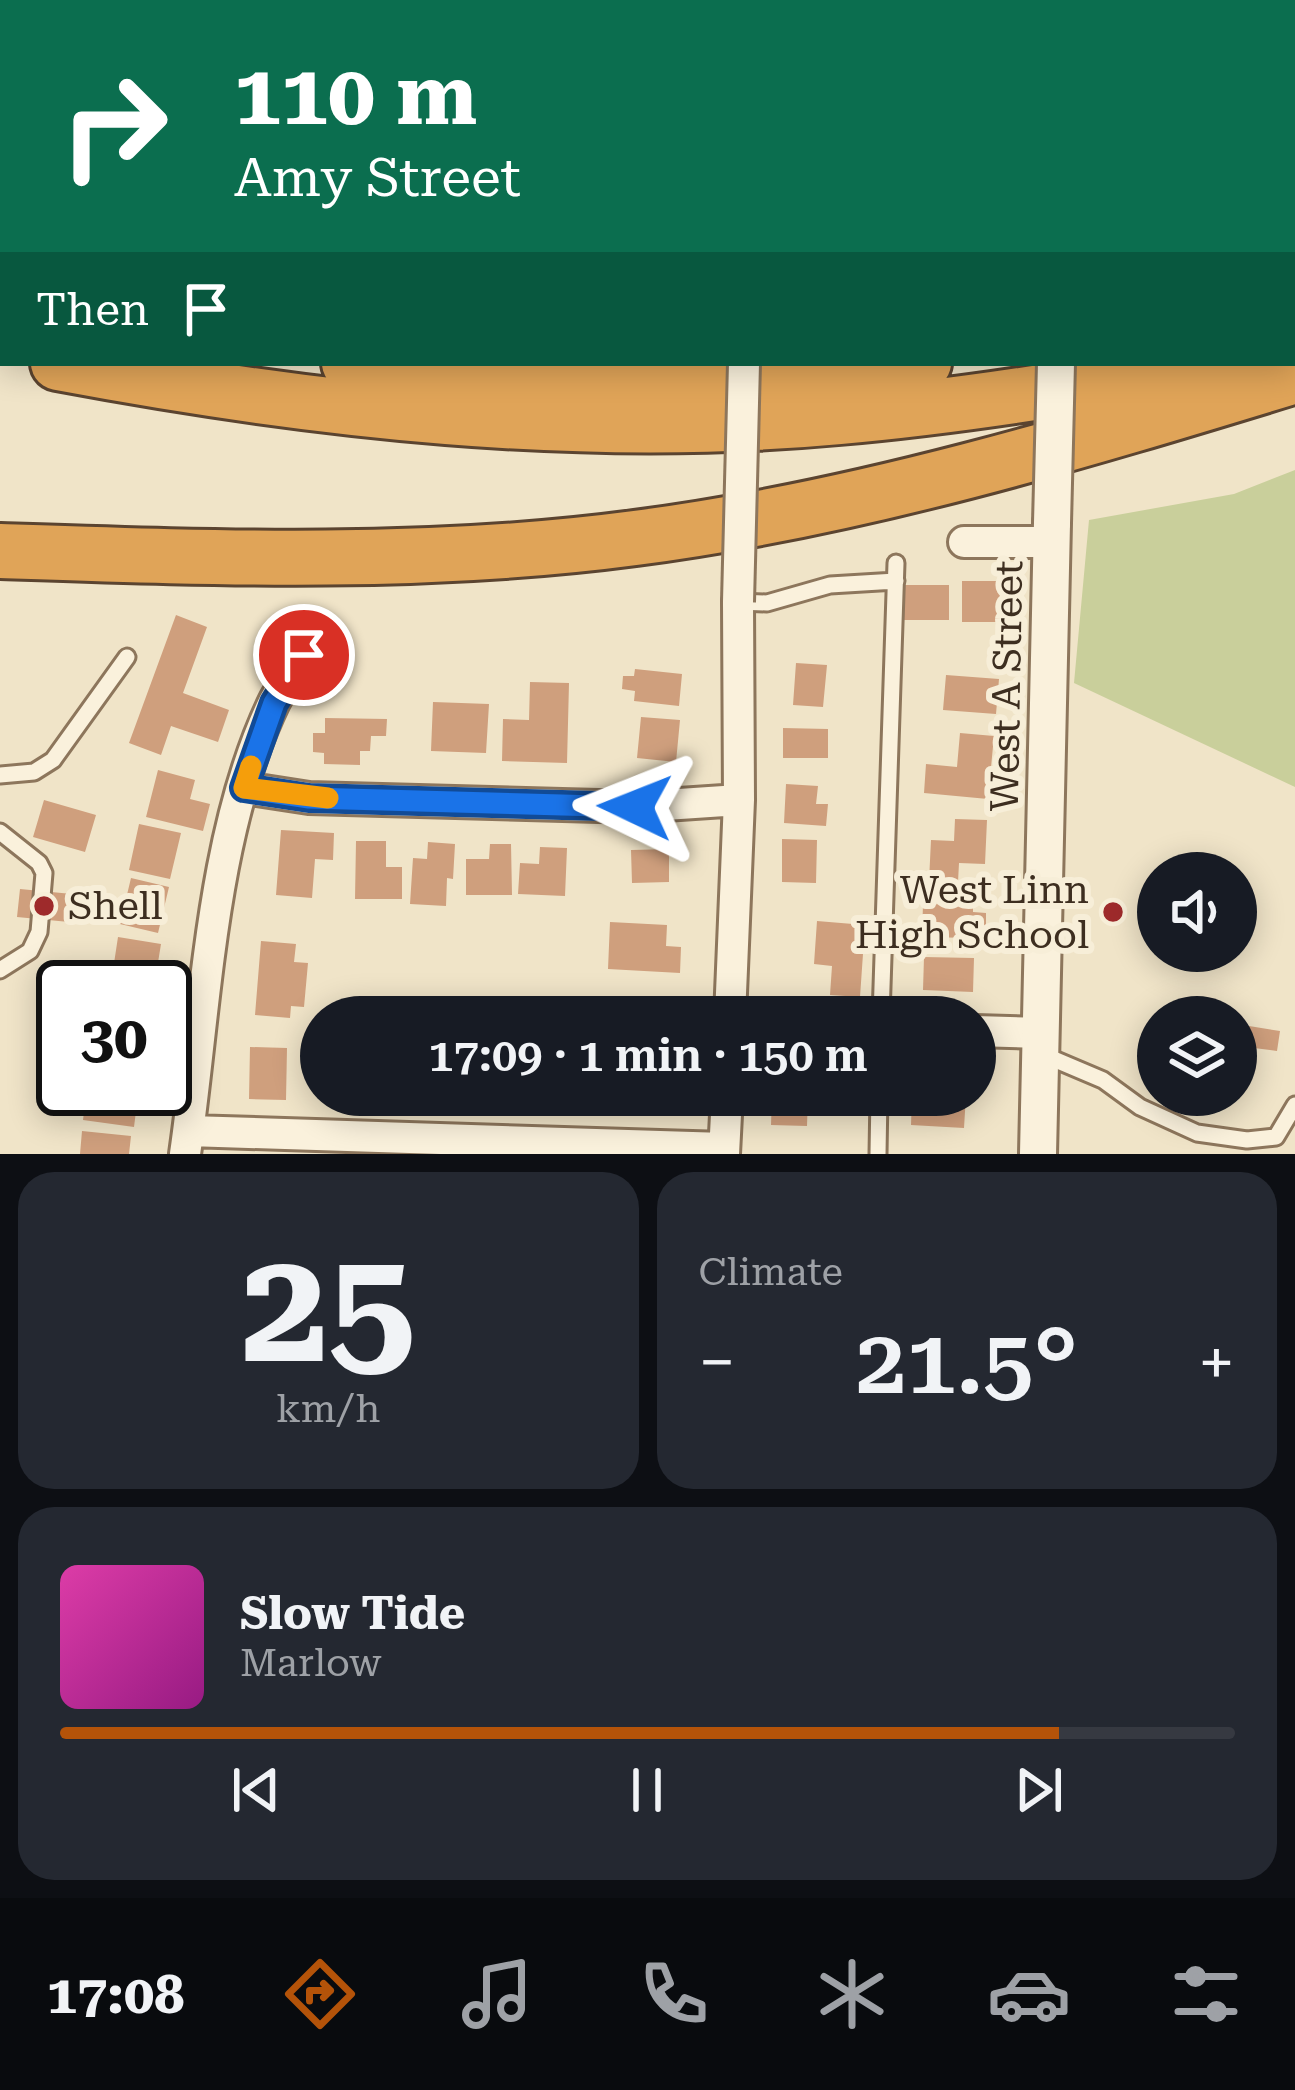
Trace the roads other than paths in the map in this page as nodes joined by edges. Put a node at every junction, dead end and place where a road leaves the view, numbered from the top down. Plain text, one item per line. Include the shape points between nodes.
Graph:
1 (74, 366) edge
2 (381, 366) edge
3 (744, 366) edge
4 (893, 366) edge
5 (1056, 366) edge
6 (1193, 366) edge
7 (1295, 376) edge
8 (1052, 532) junction
9 (964, 542) dead end
10 (0, 550) edge
11 (738, 602) junction
12 (304, 655) dead end
13 (127, 657) dead end
14 (0, 775) edge
15 (244, 788) junction
16 (739, 800) junction
17 (0, 832) edge
18 (0, 970) edge
19 (731, 996) edge
20 (882, 996) edge
21 (996, 1035) edge
22 (1041, 1044) junction
23 (1295, 1105) edge
24 (726, 1116) edge
25 (879, 1116) edge
26 (187, 1143) edge
27 (724, 1151) edge
28 (878, 1154) edge
29 (1038, 1154) edge

1 - 6 highway via 399,413 599,424 840,417
2 - 4 highway via 676,380
3 - 11 street, bridge
5 - 8 street, West A Street, bridge
7 - 10 highway via 922,481 634,538 418,556
8 - 9 street
8 - 22 street, West A Street
11 - 16 street
11 - 20 lane via 767,603 896,572
12 - 15 street via 274,703
13 - 14 lane via 52,760 34,772
15 - 16 street via 309,798 635,807
15 - 26 street via 196,1042
16 - 19 street
17 - 18 lane via 44,873 39,932 30,951
21 - 22 street
22 - 23 lane via 1159,1117 1221,1139 1276,1137
22 - 29 street, West A Street
24 - 27 street
25 - 28 lane
26 - 27 street

